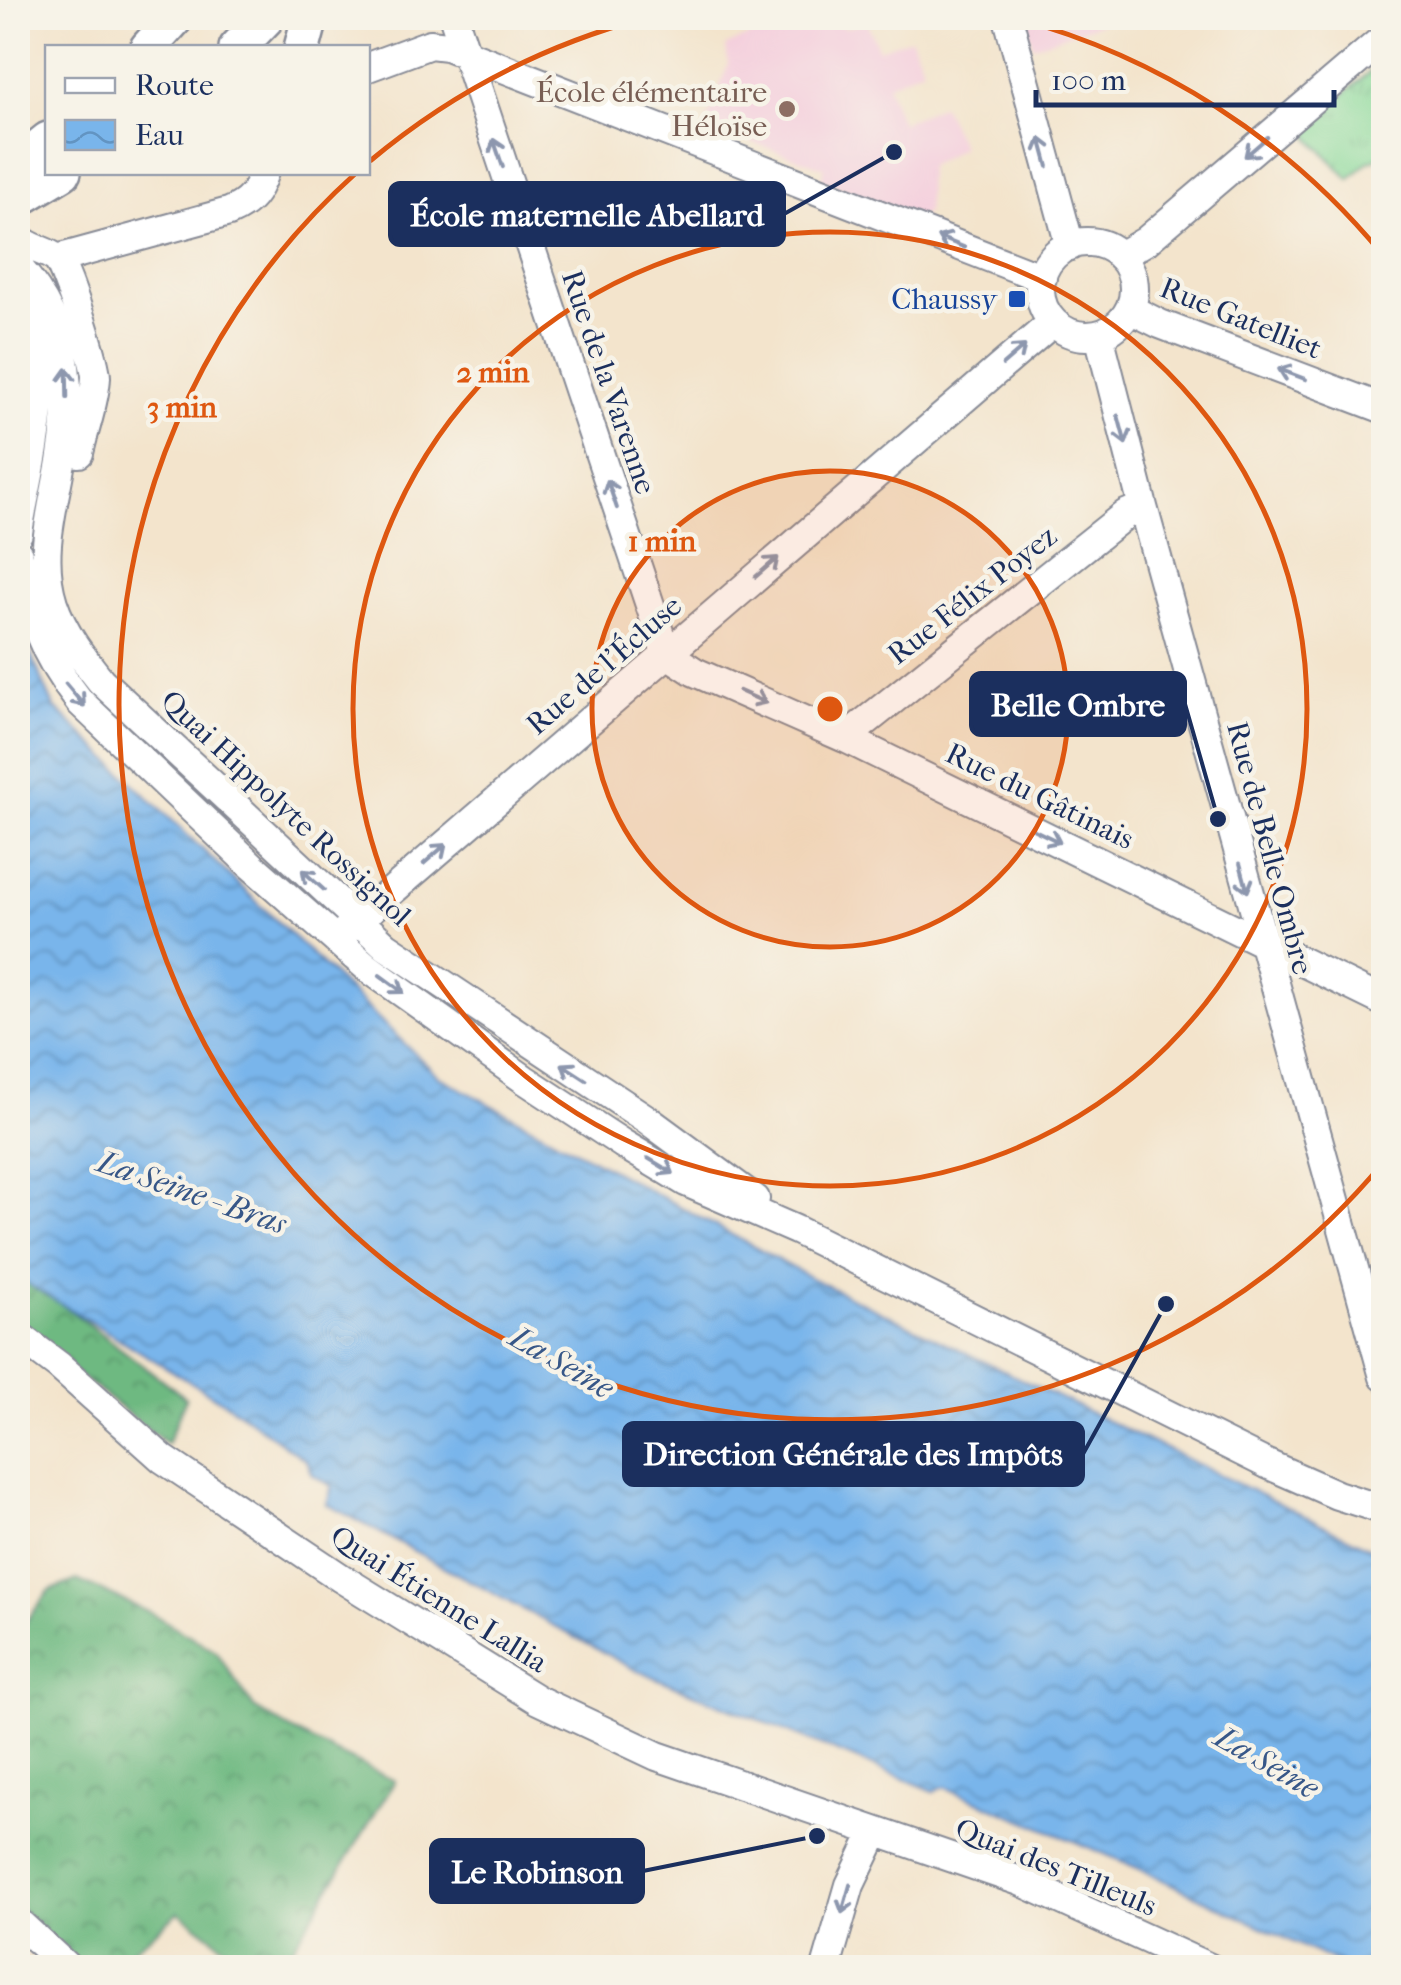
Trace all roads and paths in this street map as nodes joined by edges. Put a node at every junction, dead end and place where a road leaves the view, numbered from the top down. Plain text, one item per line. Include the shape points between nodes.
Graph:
1 (174, 18) edge
2 (266, 18) edge
3 (310, 18) edge
4 (454, 18) edge
5 (1008, 18) edge
6 (1384, 38) edge
7 (151, 45) edge
8 (240, 45) edge
9 (303, 45) edge
10 (465, 55) junction
11 (370, 66) edge
12 (45, 142) edge
13 (18, 164) edge
14 (58, 175) edge
15 (263, 175) edge
16 (18, 199) edge
17 (18, 236) edge
18 (1070, 246) junction
19 (1120, 256) junction
20 (57, 260) junction
21 (18, 267) edge
22 (1042, 278) junction
23 (1130, 309) junction
24 (18, 315) edge
25 (1054, 322) junction
26 (1099, 335) junction
27 (1384, 409) edge
28 (1142, 507) junction
29 (18, 533) edge
30 (18, 554) edge
31 (76, 648) junction
32 (666, 653) junction
33 (845, 738) junction
34 (358, 920) junction
35 (335, 940) junction
36 (1262, 942) junction
37 (1384, 1002) edge
38 (796, 1230) junction
39 (18, 1334) edge
40 (1384, 1377) edge
41 (1337, 1495) junction
42 (1384, 1510) edge
43 (1384, 1527) edge
44 (875, 1834) junction
45 (18, 1922) edge
46 (68, 1968) edge
47 (826, 1968) edge
48 (1210, 1968) edge

1 - 7 main road
2 - 8 main road
3 - 9 main road
4 - 10 street, Rue de la Varenne
18 -> 5 street
6 -> 19 street
10 - 11 street via 430,44
22 -> 10 street
32 -> 10 street, Rue de la Varenne
12 - 13 main road
14 - 16 main road
15 - 20 street via 257,193 230,212
17 - 20 street
18 - 19 street via 1096,243
18 - 22 street
19 - 23 street via 1134,281
20 - 31 street via 96,376 62,535 62,581
31 -> 21 street, Quai Hippolyte Rossignol via 53,602 46,560 68,416 66,365 56,325
22 - 25 street via 1044,309
23 - 26 street
27 -> 23 street, Rue Gatelliet
24 - 29 street via 40,364 41,404
25 - 26 street via 1074,335
32 -> 25 street, Rue de l'Écluse
26 -> 28 street, Rue de Belle Ombre
28 - 33 street, Rue Félix Poyez
28 -> 36 street, Rue de Belle Ombre
30 -> 35 street, Quai Hippolyte Rossignol via 36,633 80,702
34 -> 31 street, Quai Hippolyte Rossignol via 101,681
32 -> 33 street, Rue du Gâtinais
34 -> 32 street, Rue de l'Écluse
33 -> 36 street, Rue du Gâtinais
34 - 35 street, Rue de l'Écluse
38 -> 34 street, Quai Hippolyte Rossignol via 645,1118 386,946
35 -> 38 street, Quai Hippolyte Rossignol via 623,1144 686,1182
36 - 37 street, Rue du Gâtinais
36 - 40 street, Rue de Belle Ombre
38 - 41 street, Quai Hippolyte Rossignol
39 - 44 street, Quai Étienne Lallia via 163,1459 538,1700 657,1756
41 - 42 street
41 - 43 street
44 -> 47 street via 850,1885
44 - 48 street, Quai des Tilleuls via 1036,1887
45 - 46 street

